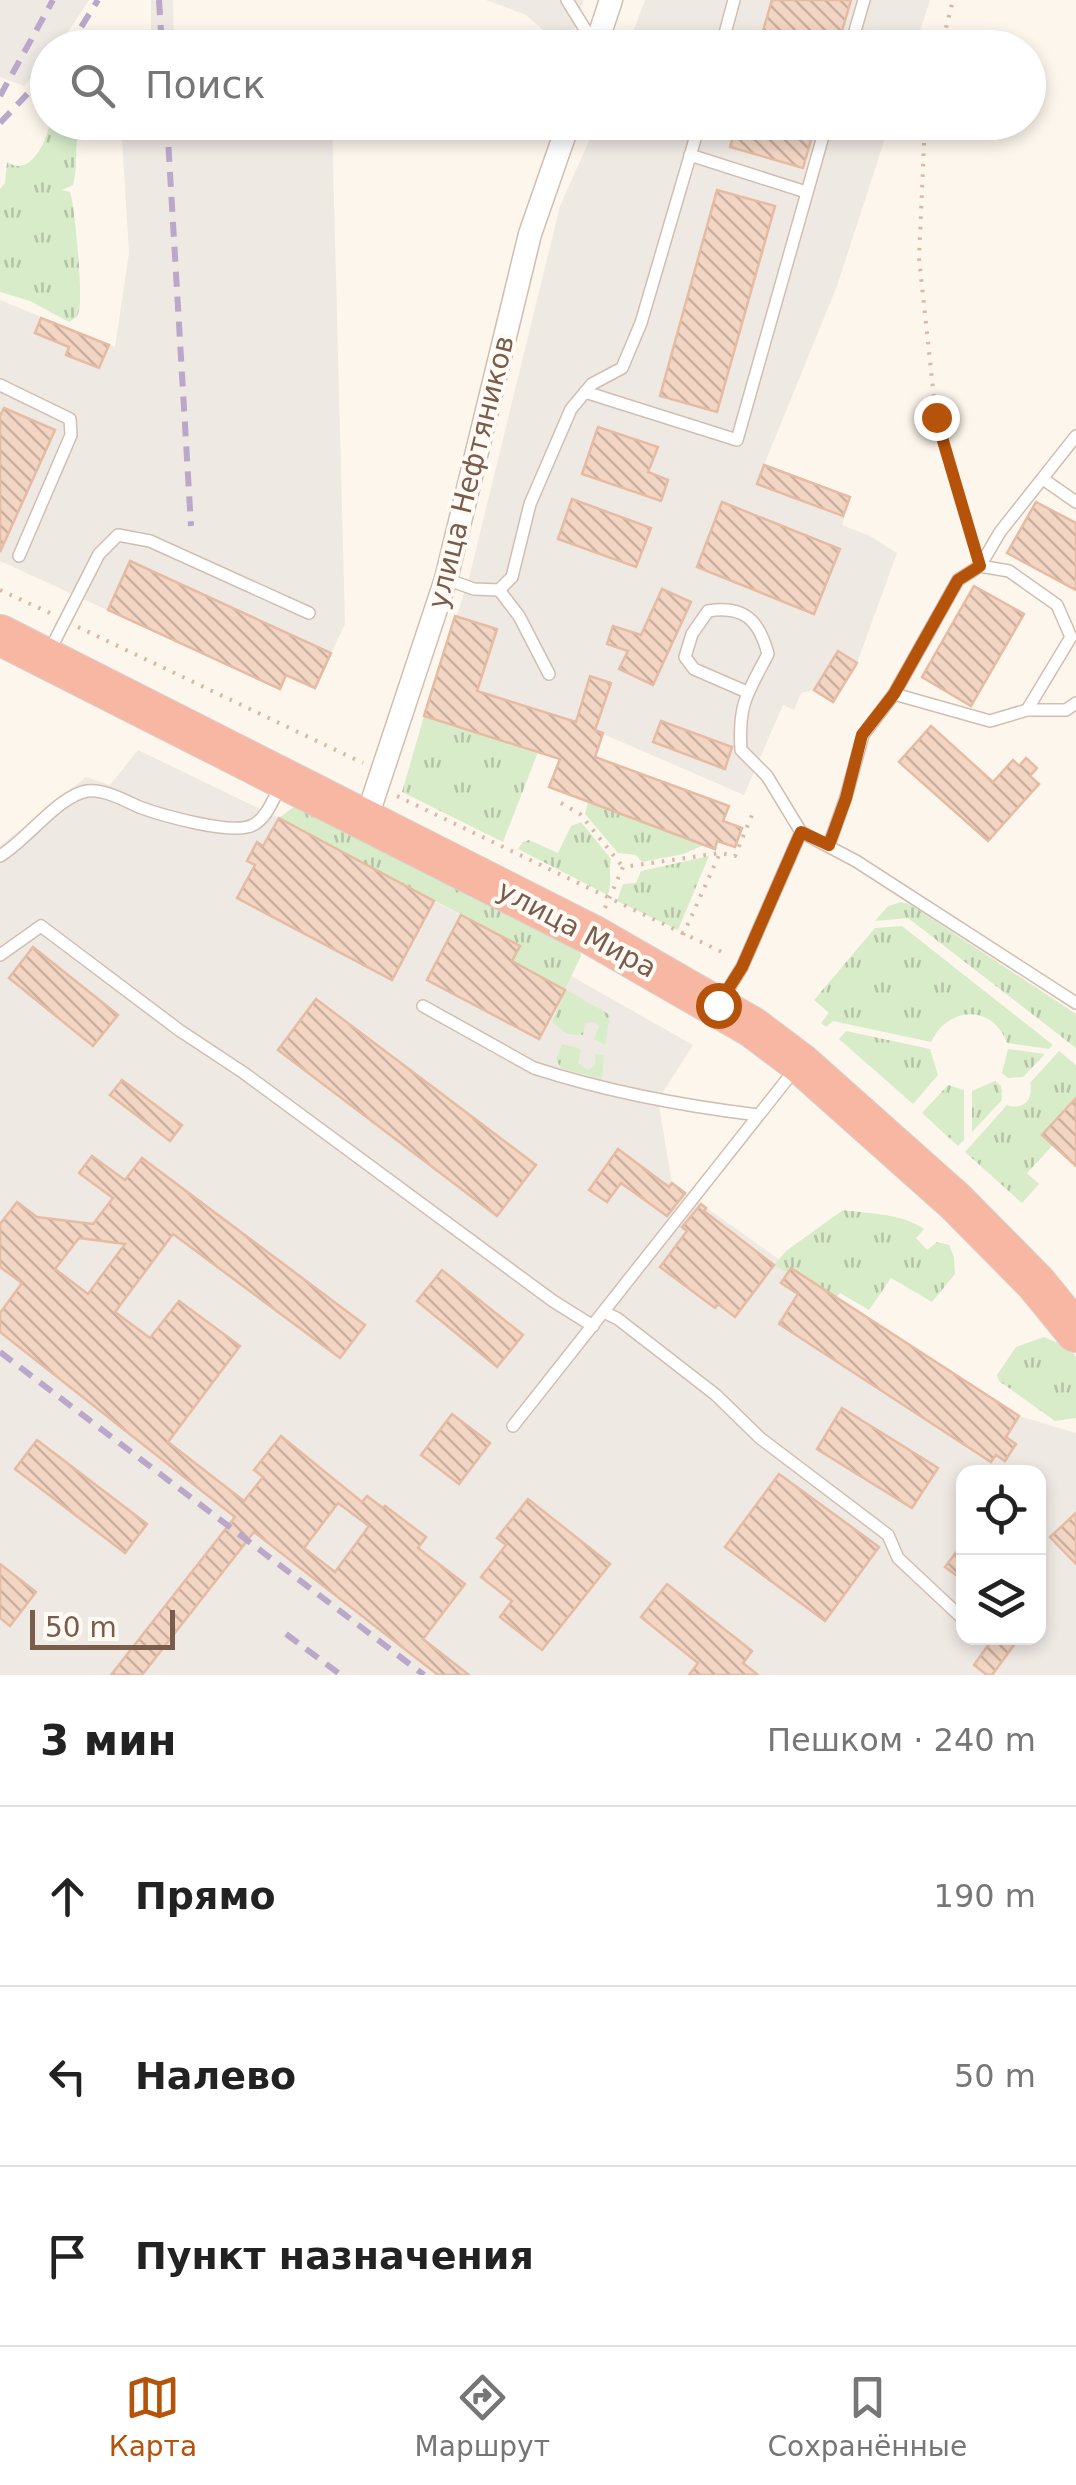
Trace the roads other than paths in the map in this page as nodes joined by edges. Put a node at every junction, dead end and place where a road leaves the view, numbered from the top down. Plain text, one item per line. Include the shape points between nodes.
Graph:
1 (566, 0) edge
2 (611, 0) edge
3 (734, 0) edge
4 (864, 0) edge
5 (585, 30) edge
6 (601, 30) edge
7 (726, 30) edge
8 (855, 30) edge
9 (563, 140) edge
10 (695, 140) edge
11 (822, 140) edge
12 (690, 155) junction
13 (806, 192) junction
14 (0, 385) edge
15 (584, 392) junction
16 (1076, 436) edge
17 (1042, 479) junction
18 (1076, 502) edge
19 (19, 556) dead end
20 (980, 566) junction
21 (446, 580) junction
22 (498, 590) junction
23 (310, 613) dead end
24 (0, 636) edge
25 (46, 658) junction
26 (548, 674) dead end
27 (747, 692) junction
28 (894, 694) junction
29 (1076, 703) edge
30 (1026, 710) junction
31 (284, 779) junction
32 (366, 820) junction
33 (801, 832) junction
34 (829, 845) junction
35 (0, 856) edge
36 (0, 955) edge
37 (1076, 1002) edge
38 (718, 1005) junction
39 (423, 1006) dead end
40 (800, 1063) junction
41 (758, 1115) junction
42 (604, 1312) junction
43 (593, 1326) junction
44 (1076, 1332) edge
45 (513, 1426) dead end
46 (956, 1613) edge

1 - 5 lane
2 - 6 street
3 - 7 lane
4 - 8 lane
9 - 21 street, улица Нефтяников via 530,234
10 - 12 lane
11 - 13 lane
12 - 13 lane
12 - 15 lane via 622,368
13 - 15 lane via 736,440
14 - 19 lane via 70,419 70,436
15 - 22 lane via 530,504 512,577
16 - 17 lane
17 - 18 lane
17 - 20 lane
20 - 28 lane via 958,580
20 - 30 lane via 1009,571 1056,606 1070,638
21 - 22 lane
21 - 32 street, улица Нефтяников
22 - 26 lane via 520,616
23 - 25 lane via 150,541 118,535 99,554
24 - 25 highway, улица Мира
25 - 31 highway, улица Мира
27 - 27 lane via 768,654 762,632 747,615 708,611 685,658 694,669
27 - 33 lane via 739,717 741,750 767,776
28 - 30 lane via 990,720
28 - 34 lane via 862,735
29 - 30 lane via 1066,710
31 - 32 highway, улица Мира
31 - 35 lane via 261,819 243,828 83,792
32 - 38 highway, улица Мира
33 - 34 lane
33 - 38 lane via 742,967
34 - 37 lane
36 - 43 lane via 41,926
38 - 40 highway, улица Мира
39 - 41 lane via 534,1068
40 - 41 lane
40 - 44 highway, улица Мира via 956,1202
41 - 42 lane
42 - 43 lane
42 - 46 lane via 888,1534 898,1558
43 - 45 lane

